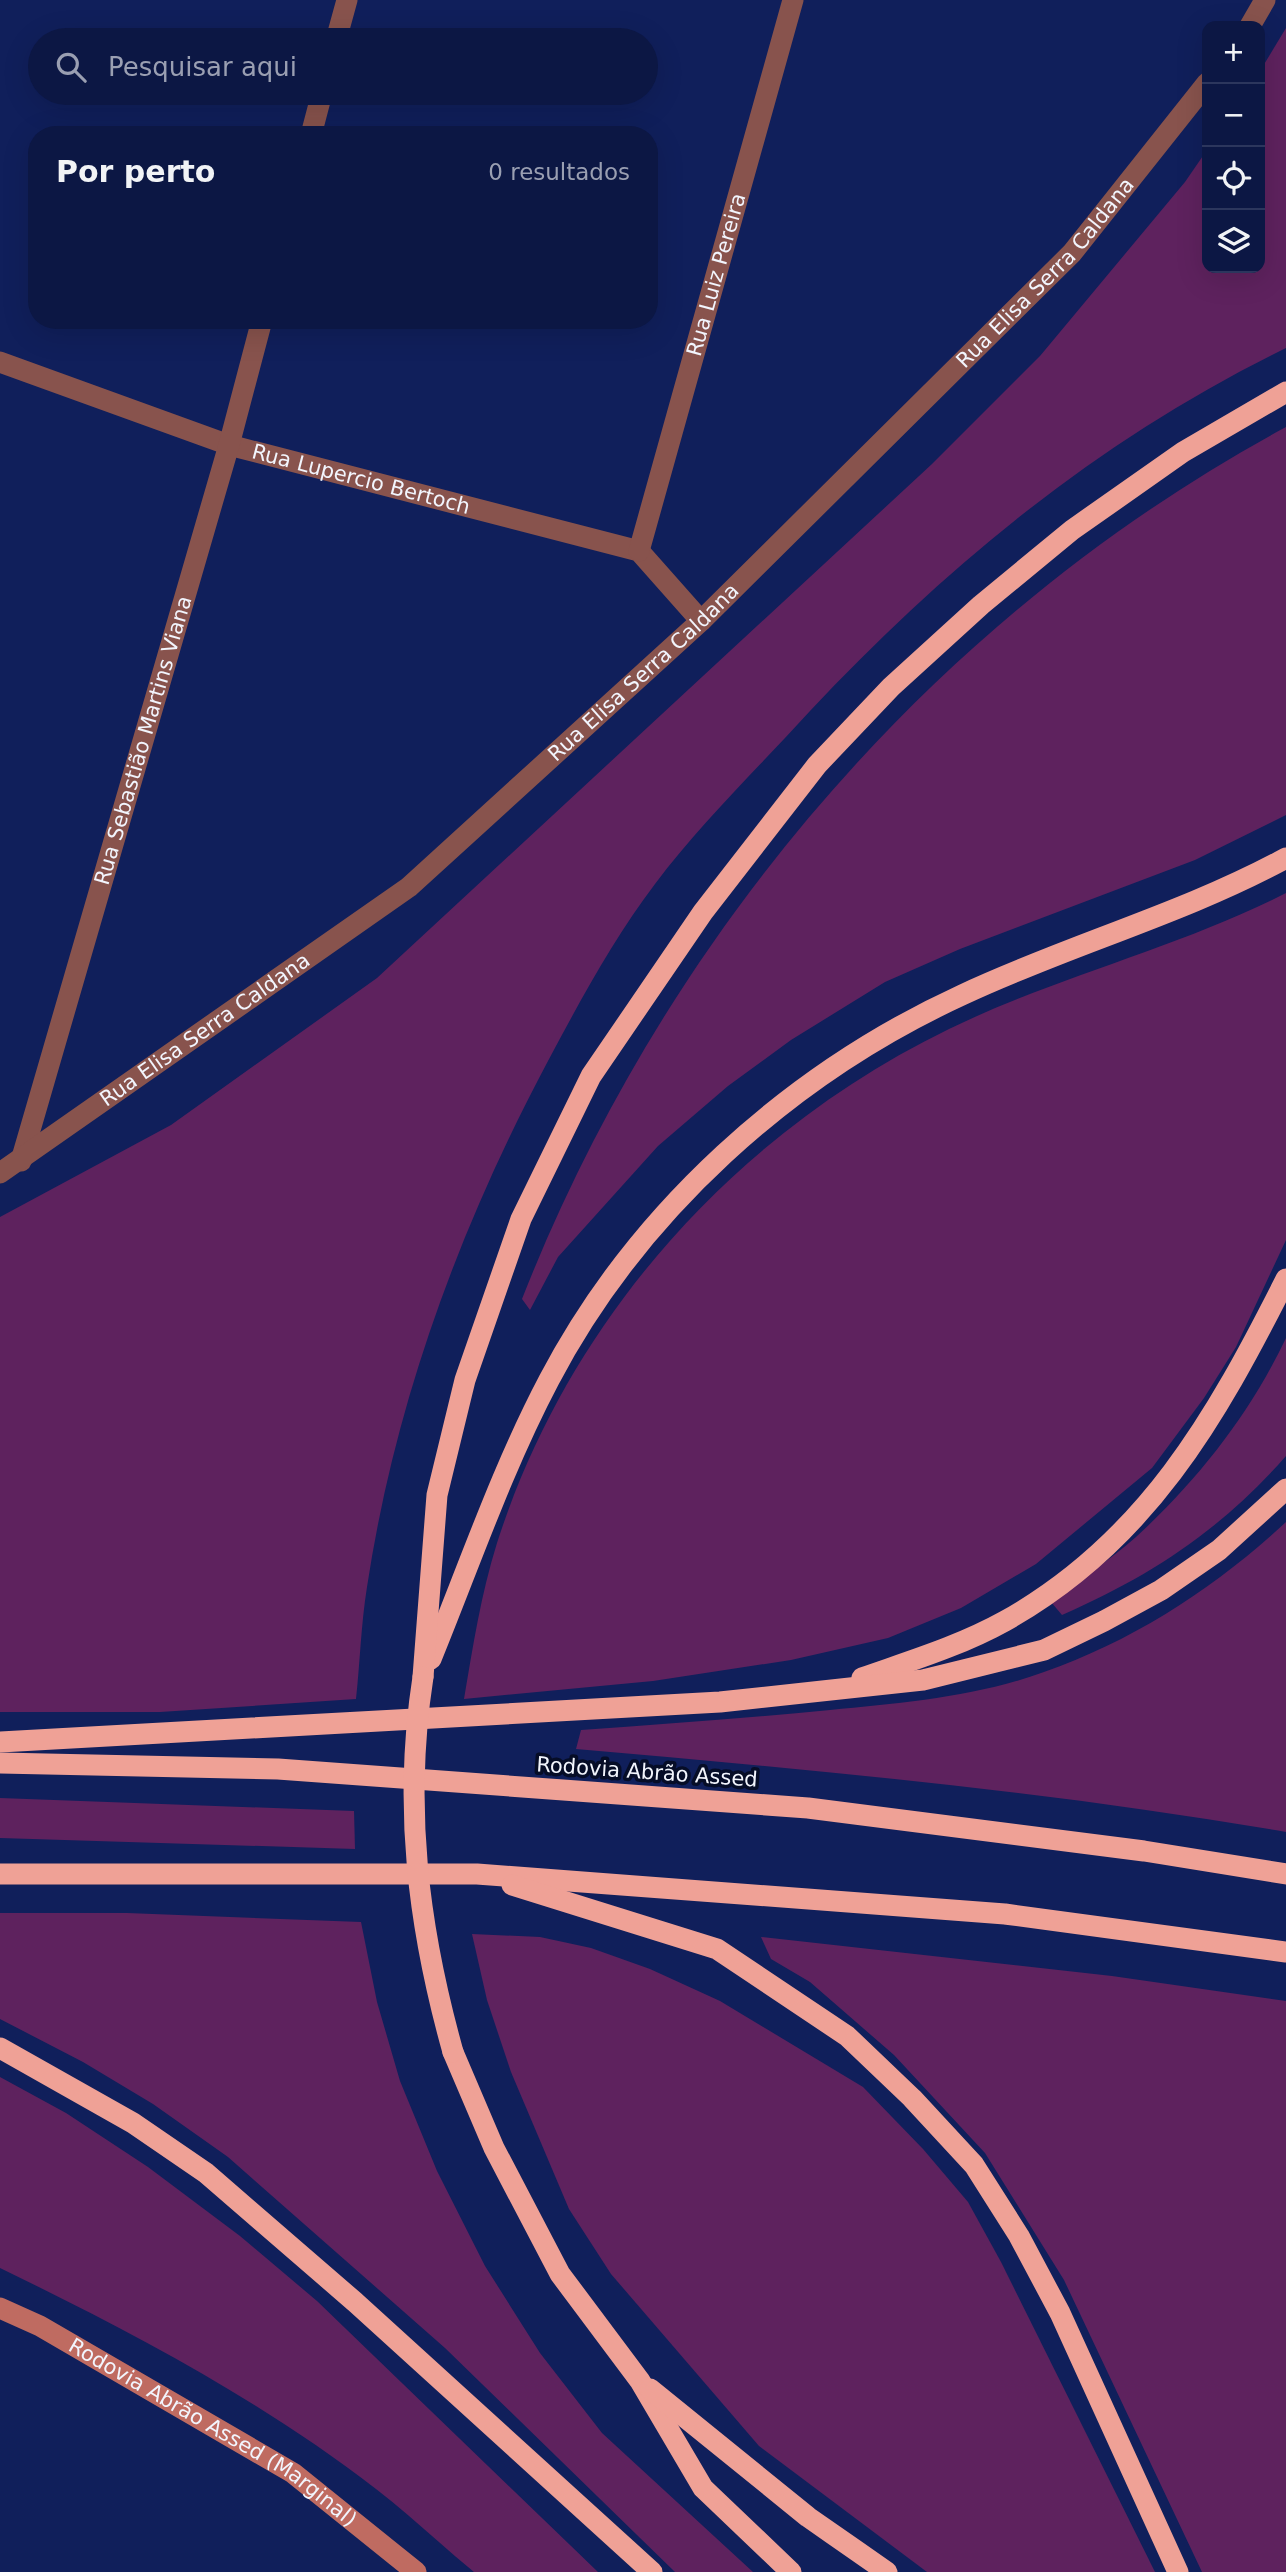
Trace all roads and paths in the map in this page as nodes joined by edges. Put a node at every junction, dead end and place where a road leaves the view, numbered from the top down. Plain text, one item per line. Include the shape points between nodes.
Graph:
1 (347, 0) edge
2 (793, 0) edge
3 (1265, 0) edge
4 (1253, 21) edge
5 (339, 28) edge
6 (1206, 84) edge
7 (319, 105) edge
8 (313, 126) edge
9 (260, 329) edge
10 (0, 362) edge
11 (1286, 392) edge
12 (229, 445) junction
13 (639, 551) junction
14 (701, 621) junction
15 (1286, 858) edge
16 (21, 1161) junction
17 (0, 1173) edge
18 (1286, 1279) edge
19 (1286, 1489) edge
20 (423, 1677) junction
21 (831, 1690) junction
22 (0, 1742) edge
23 (0, 1763) edge
24 (0, 1874) edge
25 (477, 1874) junction
26 (1286, 1874) edge
27 (1286, 1952) edge
28 (0, 2048) edge
29 (0, 2308) edge
30 (640, 2381) junction
31 (416, 2572) edge
32 (652, 2572) edge
33 (791, 2572) edge
34 (887, 2572) edge
35 (1178, 2572) edge

1 - 5 street
2 - 13 street, Rua Luiz Pereira
3 - 4 street
6 - 14 street, Rua Elisa Serra Caldana via 1072,253
7 - 8 street
9 - 12 street, Rua Sebastião Martins Viana
10 - 12 street, Rua Lupercio Bertoch
11 - 20 highway via 1183,452 1072,530 891,687 817,765 703,912 592,1076 521,1219 465,1380 437,1495
12 - 13 street, Rua Lupercio Bertoch
12 - 16 street, Rua Sebastião Martins Viana
13 - 14 street
14 - 16 street, Rua Elisa Serra Caldana via 409,887
15 - 20 highway via 1180,907 951,1000 894,1029 828,1069 745,1135 673,1206 608,1286 550,1379 506,1472
16 - 17 street, Rua Elisa Serra Caldana
18 - 21 highway via 1216,1412 1178,1468 1122,1532 1054,1590 1004,1622
19 - 21 highway via 1219,1550 1161,1590 1044,1650 923,1679
20 - 30 highway, bridge via 416,1721 415,1862 434,1983 453,2052 494,2148 560,2274
21 - 22 highway via 693,1703
23 - 26 highway, Rodovia Abrão Assed via 278,1769 808,1808
24 - 25 highway
25 - 27 highway via 1005,1914
25 - 35 highway via 717,1949 847,2036 912,2098 974,2165 1019,2236 1060,2313
28 - 32 highway via 133,2123 206,2173
29 - 31 street, Rodovia Abrão Assed (Marginal) via 40,2326 293,2473
30 - 33 highway via 703,2488
30 - 34 highway via 808,2517

